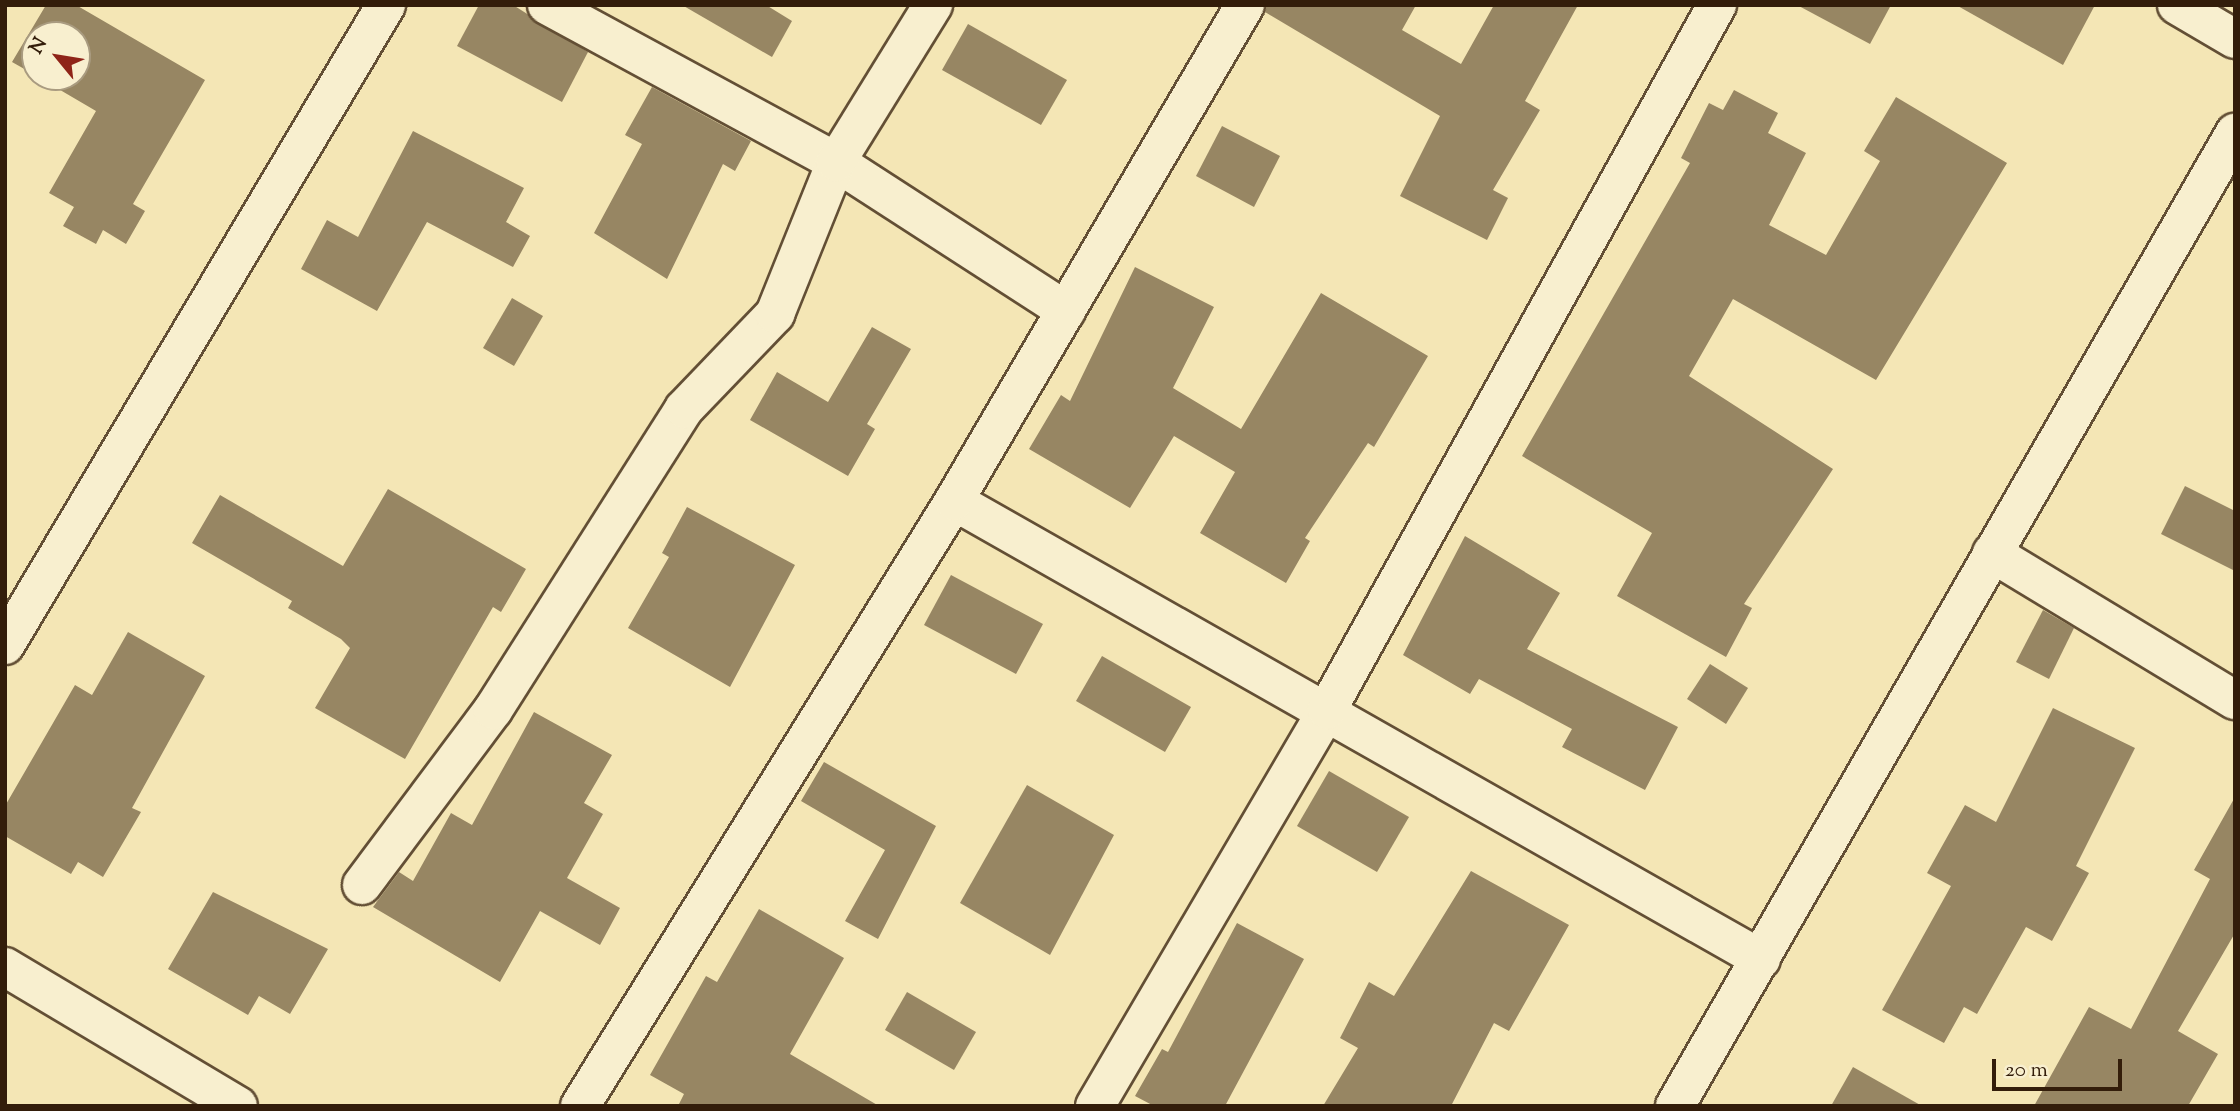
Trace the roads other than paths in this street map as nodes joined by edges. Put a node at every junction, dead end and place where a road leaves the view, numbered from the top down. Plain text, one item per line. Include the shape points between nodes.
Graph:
1 (386, 5) edge
2 (547, 5) edge
3 (933, 5) edge
4 (1245, 5) edge
5 (1717, 5) edge
6 (2177, 5) edge
7 (2235, 39) edge
8 (2235, 133) edge
9 (836, 162) junction
10 (1066, 311) junction
11 (954, 501) junction
12 (1992, 553) junction
13 (5, 645) edge
14 (2235, 700) edge
15 (1327, 710) junction
16 (362, 885) dead end
17 (1761, 959) junction
18 (5, 967) edge
19 (238, 1106) edge
20 (580, 1106) edge
21 (1095, 1106) edge
22 (1675, 1106) edge

1 - 13 street
2 - 9 street
3 - 9 street
4 - 10 street
5 - 15 street
6 - 7 street
8 - 12 street
9 - 10 street
9 - 16 street via 775,314 684,409 493,710
10 - 11 street
11 - 15 street
11 - 20 street
12 - 14 street
12 - 17 street
15 - 17 street
15 - 21 street
17 - 22 street
18 - 19 street

